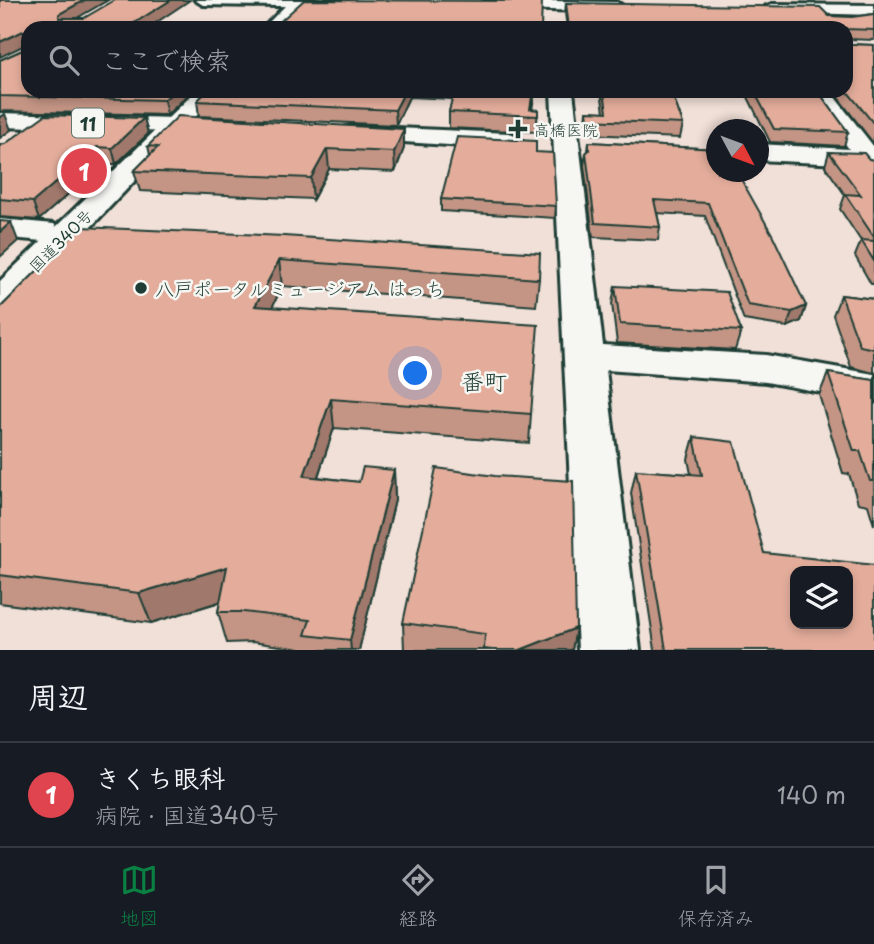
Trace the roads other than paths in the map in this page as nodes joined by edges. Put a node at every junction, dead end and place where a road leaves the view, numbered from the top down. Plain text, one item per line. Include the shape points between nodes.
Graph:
1 (203, 0) edge
2 (300, 1) edge
3 (355, 2) edge
4 (557, 3) edge
5 (475, 5) edge
6 (639, 8) edge
7 (874, 10) edge
8 (279, 21) edge
9 (558, 21) edge
10 (767, 21) edge
11 (202, 98) edge
12 (564, 98) edge
13 (824, 98) edge
14 (0, 120) edge
15 (175, 125) junction
16 (38, 126) edge
17 (207, 127) edge
18 (331, 132) edge
19 (579, 144) junction
20 (9, 145) edge
21 (769, 153) edge
22 (872, 160) edge
23 (0, 228) edge
24 (43, 231) dead end
25 (0, 301) edge
26 (584, 357) junction
27 (874, 388) edge
28 (610, 650) edge

1 - 2 main road
2 - 3 main road
2 - 8 main road
4 - 5 main road
4 - 6 main road
4 - 9 main road
7 - 10 main road via 758,9
11 - 15 main road, 国道340号
12 - 19 main road
13 - 22 main road
14 - 15 main road, 11
15 - 17 main road
15 - 25 main road, 国道340号
16 - 20 main road
18 - 19 main road
19 - 26 main road
21 - 22 main road
23 - 24 main road
26 - 27 main road via 698,361 823,375
26 - 28 main road

